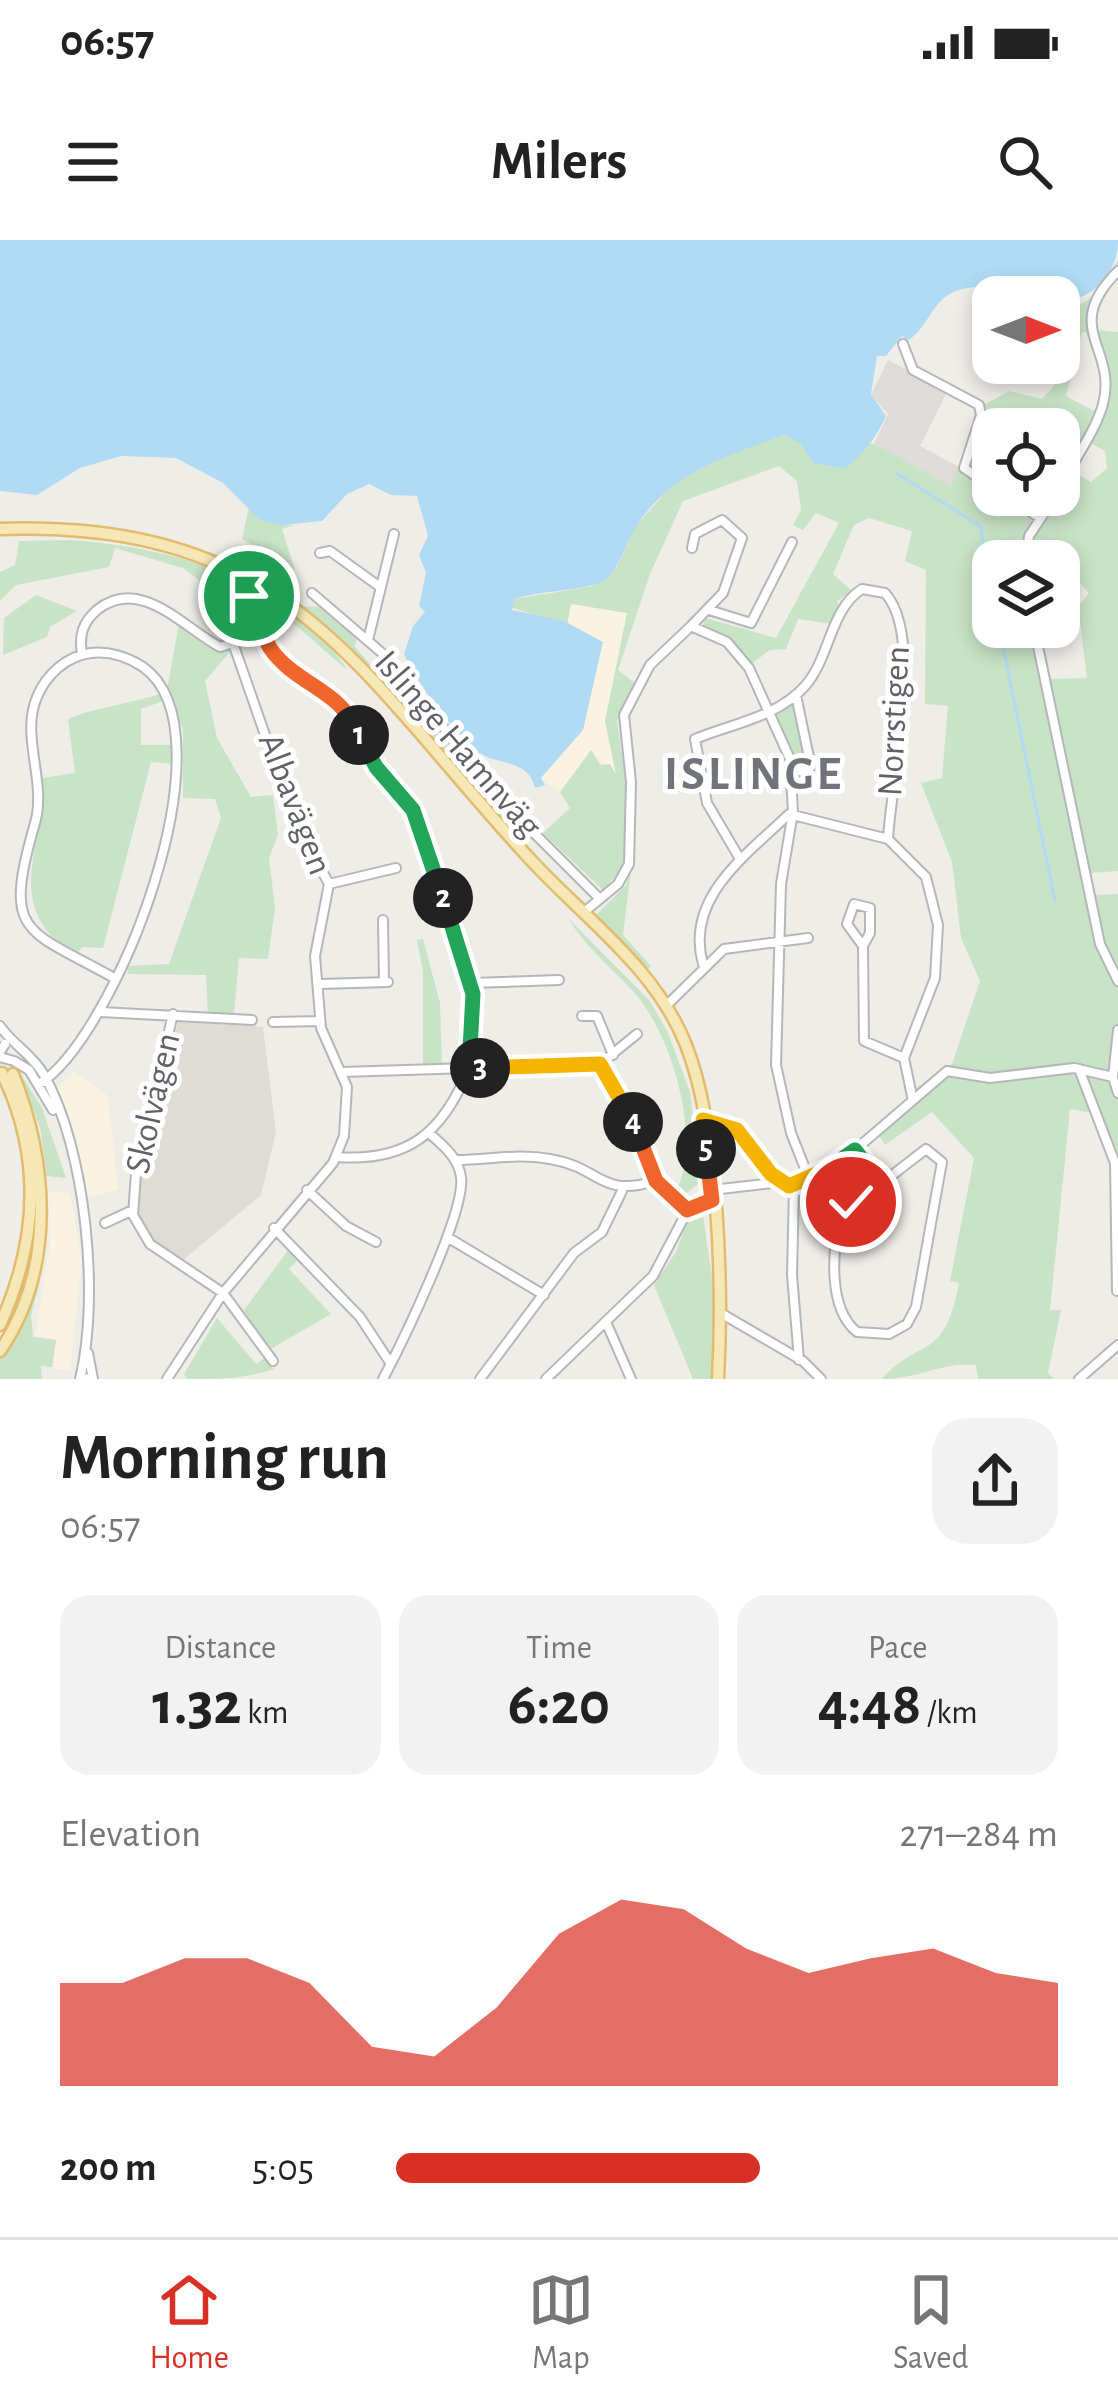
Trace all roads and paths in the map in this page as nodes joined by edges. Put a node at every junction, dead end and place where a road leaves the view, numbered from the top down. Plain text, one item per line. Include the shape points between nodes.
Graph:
1 (1118, 271) edge
2 (903, 344) dead end
3 (979, 408) edge
4 (972, 440) edge
5 (1080, 449) edge
6 (972, 474) edge
7 (1025, 516) edge
8 (1037, 516) edge
9 (1040, 518) joint
10 (0, 529) edge
11 (394, 534) dead end
12 (1029, 536) junction
13 (1029, 540) edge
14 (792, 542) dead end
15 (692, 548) dead end
16 (320, 553) dead end
17 (380, 587) junction
18 (312, 593) dead end
19 (710, 610) junction
20 (692, 626) junction
21 (368, 640) junction
22 (233, 643) junction
23 (1038, 648) edge
24 (82, 655) junction
25 (796, 695) junction
26 (768, 710) junction
27 (792, 773) junction
28 (794, 812) junction
29 (887, 838) junction
30 (740, 859) junction
31 (396, 868) dead end
32 (328, 884) junction
33 (600, 899) junction
34 (580, 915) junction
35 (383, 920) dead end
36 (808, 938) dead end
37 (778, 940) junction
38 (863, 946) junction
39 (704, 964) junction
40 (116, 979) junction
41 (559, 980) dead end
42 (1118, 980) edge
43 (472, 982) junction
44 (320, 984) junction
45 (666, 1006) junction
46 (100, 1012) junction
47 (173, 1014) junction
48 (582, 1016) dead end
49 (252, 1020) dead end
50 (320, 1021) junction
51 (273, 1022) dead end
52 (1118, 1030) edge
53 (637, 1034) dead end
54 (2, 1042) edge
55 (613, 1055) junction
56 (904, 1058) junction
57 (600, 1064) junction
58 (469, 1068) junction
59 (10, 1069) edge
60 (1079, 1069) junction
61 (342, 1072) junction
62 (1113, 1077) junction
63 (43, 1081) junction
64 (1118, 1093) edge
65 (912, 1096) junction
66 (703, 1120) junction
67 (428, 1132) junction
68 (855, 1150) junction
69 (337, 1157) junction
70 (456, 1160) junction
71 (656, 1181) junction
72 (810, 1181) junction
73 (879, 1181) junction
74 (772, 1184) dead end
75 (794, 1188) junction
76 (721, 1189) dead end
77 (307, 1190) junction
78 (622, 1191) junction
79 (712, 1200) junction
80 (133, 1210) junction
81 (687, 1210) junction
82 (105, 1223) dead end
83 (274, 1228) junction
84 (447, 1237) junction
85 (376, 1242) dead end
86 (1117, 1292) edge
87 (223, 1293) junction
88 (544, 1295) junction
89 (724, 1315) junction
90 (606, 1322) junction
91 (0, 1324) edge
92 (1118, 1346) edge
93 (88, 1350) junction
94 (0, 1351) edge
95 (800, 1360) junction
96 (273, 1361) dead end
97 (390, 1362) junction
98 (173, 1376) edge
99 (386, 1378) edge
100 (80, 1379) edge
101 (93, 1379) edge
102 (480, 1379) edge
103 (546, 1379) edge
104 (632, 1379) edge
105 (718, 1379) edge
106 (821, 1379) edge
107 (1079, 1379) edge

1 - 5 street via 1090,316 1103,405
2 - 3 street via 914,370
4 - 6 street via 964,468
7 - 12 street
8 - 9 street
9 - 12 street
10 - 34 main road via 123,532 249,577 328,636
11 - 17 street
12 - 13 street
14 - 19 street via 751,623
15 - 19 street via 695,534 722,520 742,538
16 - 17 street via 330,551
17 - 21 street
18 - 21 street, Islinge Hamnväg
19 - 20 street
20 - 26 street via 731,646
20 - 33 street via 650,665 624,715 631,851 624,876
21 - 33 street, Islinge Hamnväg via 515,814
22 - 24 street via 220,647 135,599 111,602 92,616 81,634
22 - 32 street, Albavägen via 295,821
22 - 43 street via 236,603 244,596 258,604 272,650 346,708 364,752 413,810
23 - 42 street via 1100,944
24 - 40 street via 115,655 146,670 166,696 180,745 169,832
24 - 40 street via 48,677 34,706 39,807 18,888 45,942
25 - 26 street, Norrstigen
25 - 27 street via 812,767
25 - 29 street, Norrstigen via 820,667 850,598 862,589 884,593 899,622 903,659
26 - 27 street
26 - 30 street, Norrstigen via 693,746 707,803
27 - 28 street
28 - 29 street
28 - 30 street
28 - 37 street
29 - 56 street, Norrstigen via 926,878 938,925 935,978
30 - 39 street via 720,879 704,915
31 - 32 street
32 - 44 street, Albavägen via 315,949
33 - 34 street
34 - 45 main road
35 - 44 street via 386,982
36 - 37 street
37 - 39 street via 738,944
37 - 72 street via 777,1077
38 - 38 street via 870,908 854,904 847,924
38 - 56 street via 863,1041
39 - 45 street
40 - 46 street
41 - 43 street
43 - 58 street
44 - 50 street, Albavägen
45 - 66 main road via 694,1066
46 - 47 street
46 - 63 street via 69,1061
47 - 49 street
47 - 80 street, Skolvägen
48 - 55 street via 597,1016
50 - 51 street
50 - 61 street, Albavägen
52 - 62 street
53 - 55 street
54 - 59 street, bridge
54 - 63 street
55 - 57 street
56 - 65 street
57 - 58 street
57 - 71 street via 648,1150
58 - 61 street
58 - 67 street via 457,1099
59 - 63 street
59 - 91 main road via 32,1194 26,1258
59 - 94 main road via 39,1160 40,1224 25,1304
60 - 62 street
60 - 65 street via 990,1078 947,1071
60 - 86 street via 1115,1162
61 - 69 street, Albavägen via 349,1105
62 - 64 street
63 - 93 street via 90,1254
65 - 68 street
66 - 75 street via 737,1130 771,1174
66 - 79 main road
67 - 69 street via 393,1154
67 - 70 street
68 - 72 street
68 - 73 street
69 - 77 street
70 - 78 street via 498,1153 550,1159
70 - 84 street via 461,1191
71 - 78 street
71 - 81 street
72 - 75 street
73 - 73 street via 922,1149 942,1162 914,1313 898,1330 867,1336 842,1317 837,1245 844,1208
74 - 76 street
75 - 95 street
77 - 83 street
77 - 85 street
78 - 88 street via 602,1232 574,1253
79 - 81 street
79 - 89 main road
80 - 82 street
80 - 87 street, Skolvägen via 150,1244
81 - 90 street via 660,1267
83 - 87 street
83 - 97 street via 360,1317
84 - 88 street
84 - 97 street
87 - 96 street, Skolvägen
87 - 98 street
88 - 102 street
89 - 95 street
89 - 105 main road
90 - 103 street
90 - 104 street
92 - 107 street
93 - 100 street
93 - 101 street
95 - 106 street
97 - 99 street
100 - 101 street

